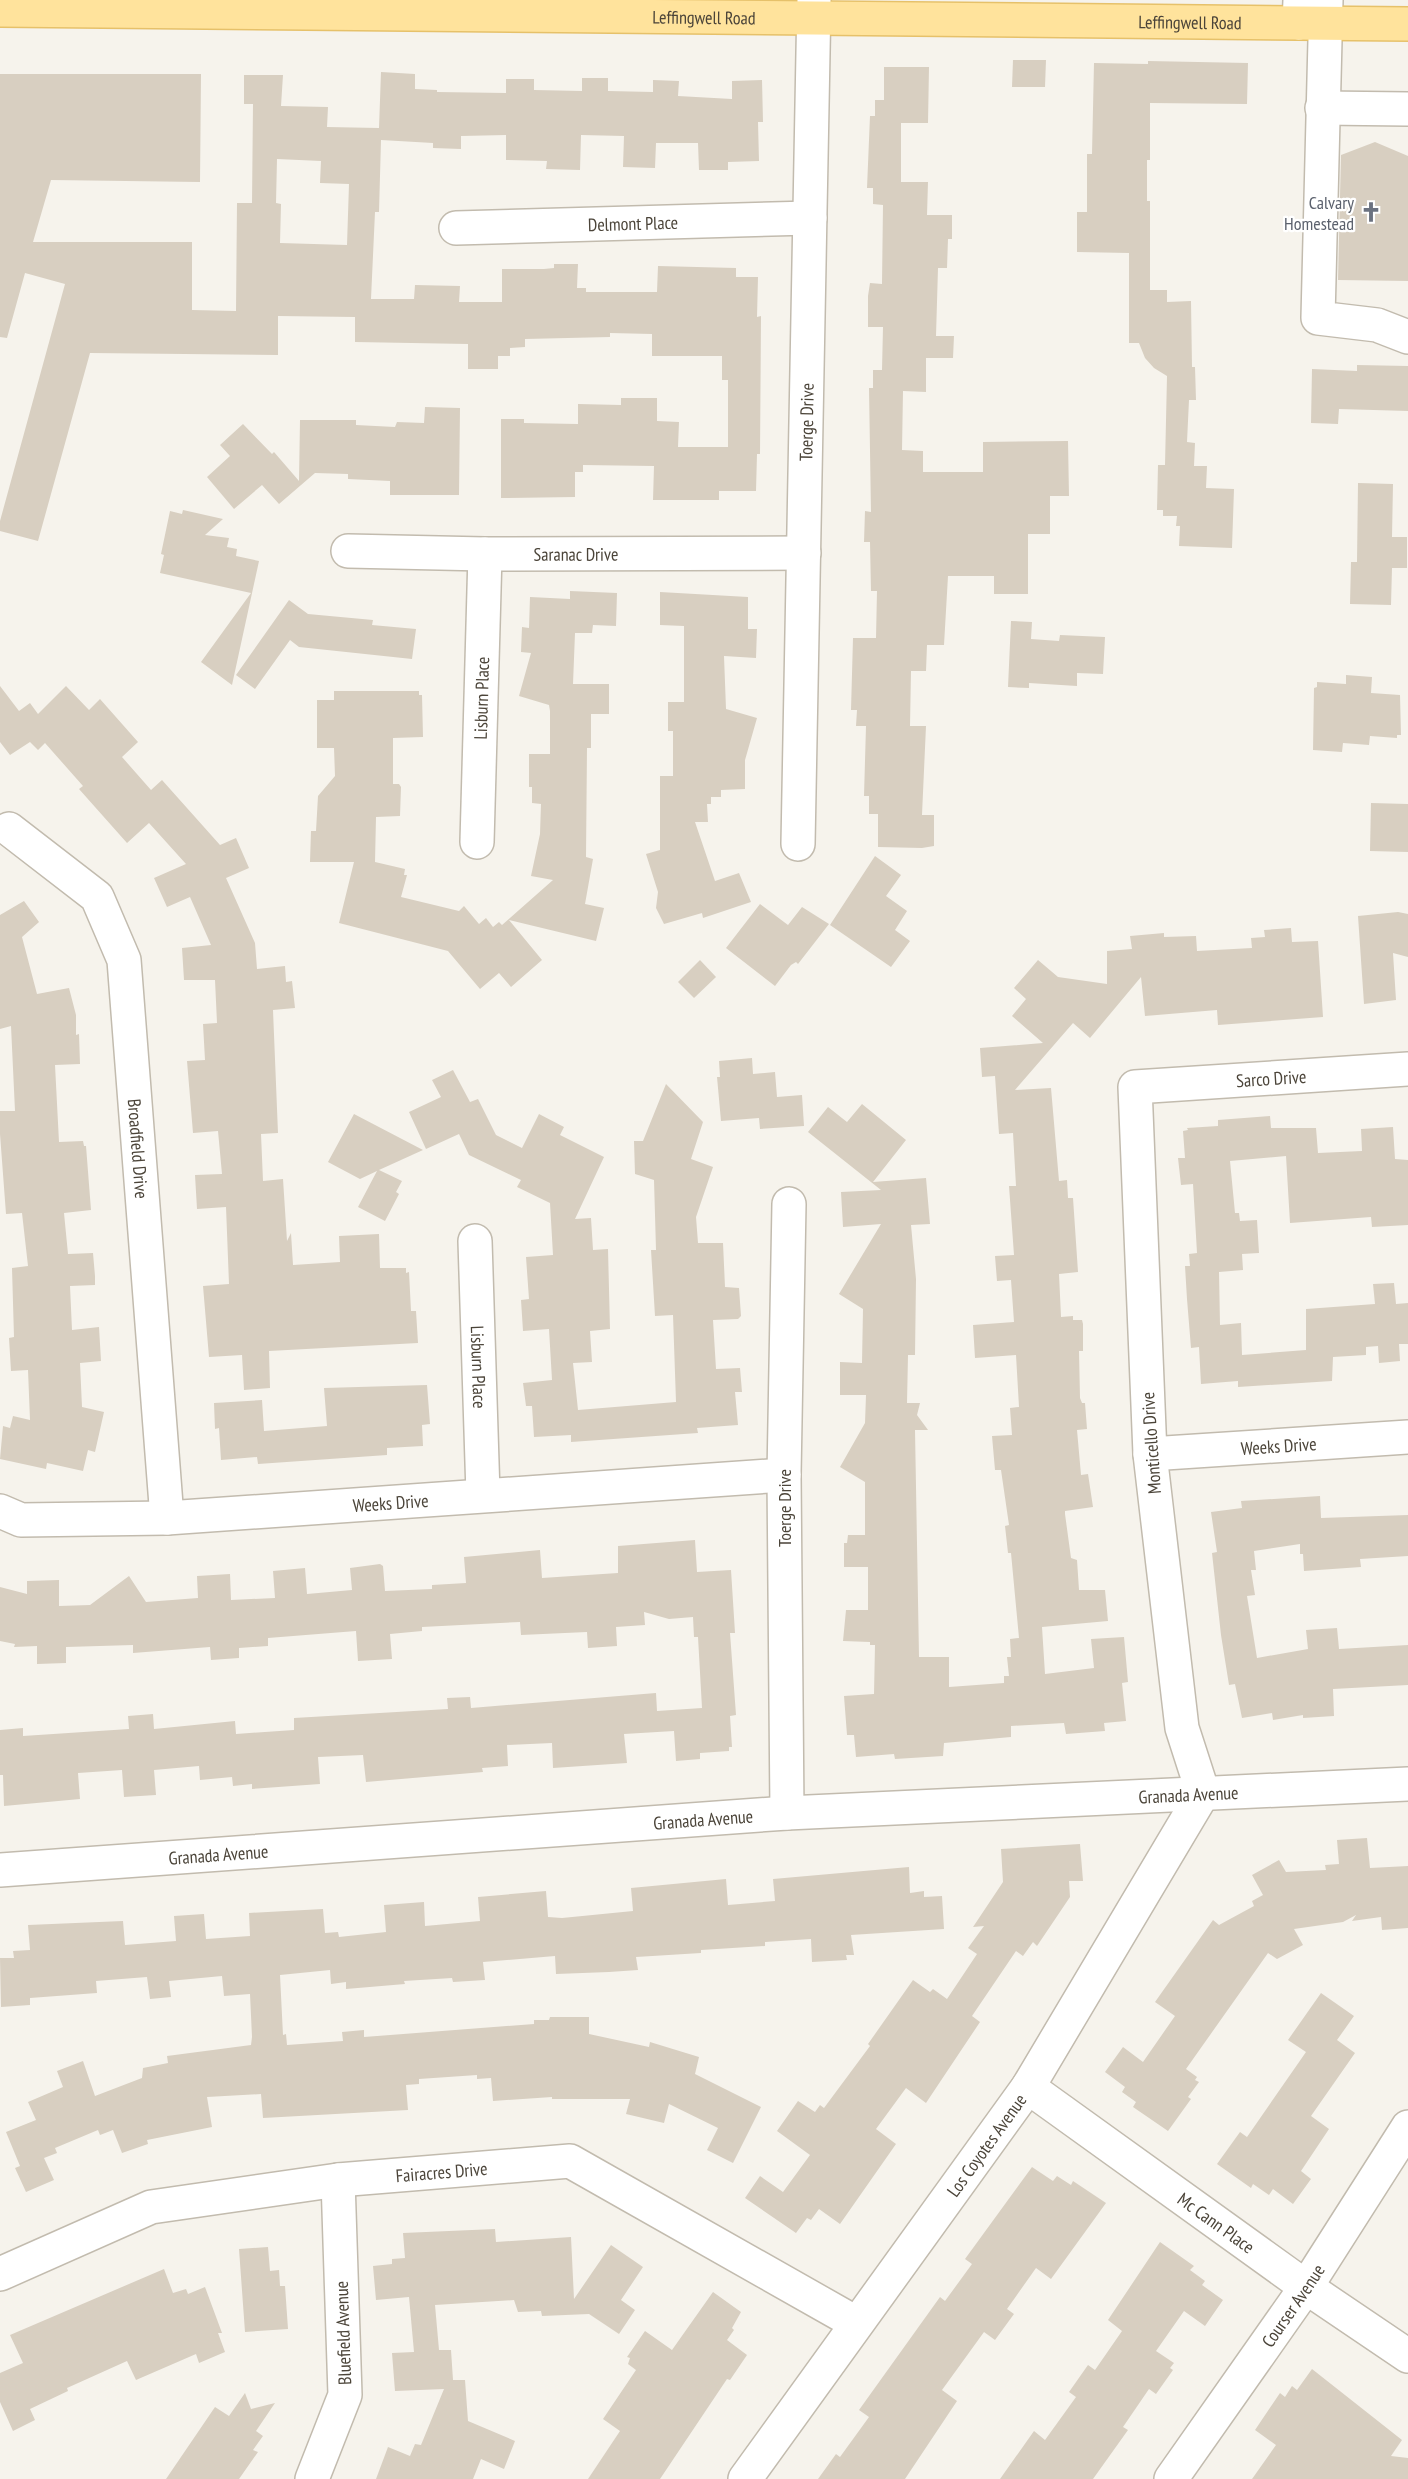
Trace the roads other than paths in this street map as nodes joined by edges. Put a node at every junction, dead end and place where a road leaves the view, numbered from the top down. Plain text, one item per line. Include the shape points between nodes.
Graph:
1 (271, 6) edge
2 (814, 9) edge
3 (0, 10) edge
4 (1312, 12) edge
5 (1408, 24) edge
6 (1322, 108) junction
7 (1408, 109) edge
8 (810, 218) junction
9 (456, 228) dead end
10 (1408, 337) edge
11 (348, 550) dead end
12 (804, 553) junction
13 (485, 554) junction
14 (9, 829) dead end
15 (477, 842) dead end
16 (798, 844) dead end
17 (1408, 1069) edge
18 (1135, 1087) joint
19 (789, 1204) dead end
20 (475, 1241) dead end
21 (1408, 1437) edge
22 (1150, 1454) junction
23 (783, 1475) junction
24 (483, 1494) junction
25 (0, 1511) edge
26 (166, 1518) junction
27 (1408, 1784) edge
28 (1203, 1793) junction
29 (787, 1813) junction
30 (0, 1870) edge
31 (1028, 2087) junction
32 (1408, 2127) edge
33 (338, 2180) junction
34 (0, 2274) edge
35 (1306, 2287) junction
36 (856, 2324) junction
37 (1408, 2356) edge
38 (312, 2479) edge
39 (745, 2479) edge
40 (1171, 2479) edge

1 - 2 main road, Leffingwell Road
1 - 3 main road, Leffingwell Road
2 - 4 main road, Leffingwell Road
2 - 8 street, Toerge Drive
4 - 5 main road, Leffingwell Road
4 - 6 street
6 - 7 street
6 - 10 street via 1318,318 1377,325
8 - 9 street, Delmont Place
8 - 12 street, Toerge Drive
11 - 13 street, Saranac Drive
12 - 13 street, Saranac Drive
12 - 16 street, Toerge Drive
13 - 15 street, Lisburn Place
14 - 26 street, Broadfield Drive via 97,897 124,960
17 - 18 street, Sarco Drive
18 - 22 street, Monticello Drive
19 - 23 street, Toerge Drive
20 - 24 street, Lisburn Place
21 - 22 street, Weeks Drive
22 - 28 street, Monticello Drive via 1182,1728
23 - 24 street, Weeks Drive
23 - 29 street, Toerge Drive
24 - 26 street, Weeks Drive
25 - 26 street, Weeks Drive via 21,1520
27 - 28 street, Granada Avenue
28 - 29 street, Granada Avenue
28 - 31 street, Los Coyotes Avenue
29 - 30 street, Granada Avenue
31 - 35 street, Mc Cann Place
31 - 36 street, Los Coyotes Avenue
32 - 35 street, Courser Avenue
33 - 34 street, Fairacres Drive via 151,2207
33 - 36 street, Fairacres Drive via 570,2161
33 - 38 street, Bluefield Avenue via 345,2395
35 - 37 street, Mc Cann Place
35 - 40 street, Courser Avenue
36 - 39 street, Los Coyotes Avenue

